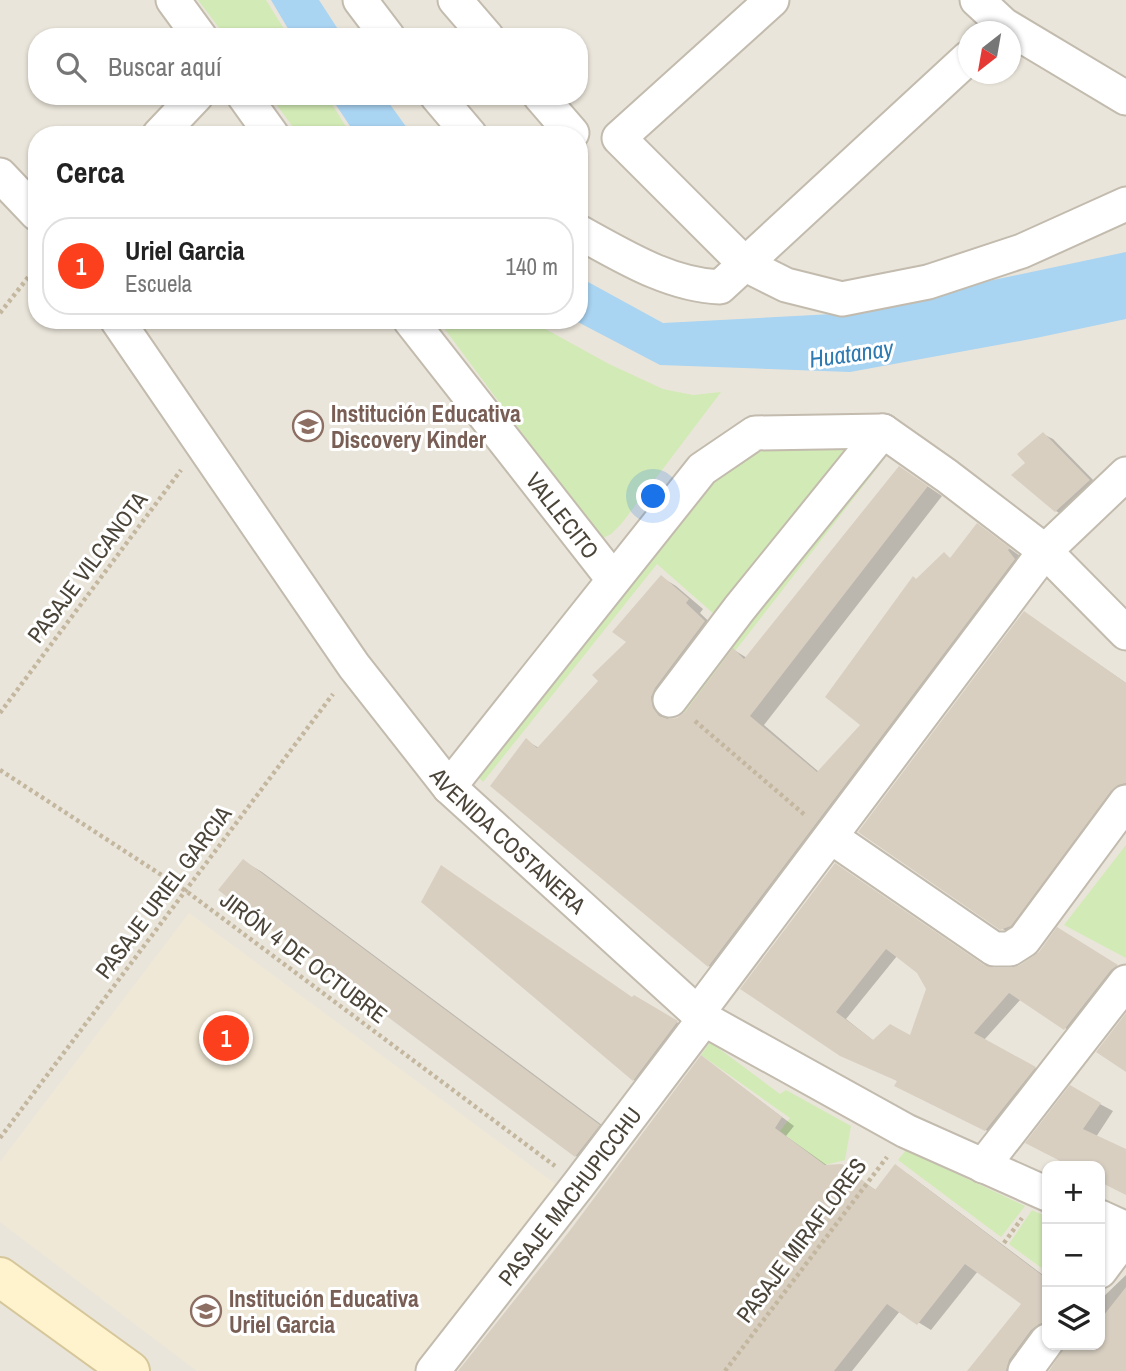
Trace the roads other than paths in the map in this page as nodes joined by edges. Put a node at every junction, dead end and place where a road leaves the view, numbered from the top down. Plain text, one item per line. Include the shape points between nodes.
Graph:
1 (173, 0) edge
2 (360, 0) edge
3 (455, 0) edge
4 (772, 0) edge
5 (977, 0) edge
6 (995, 21) edge
7 (193, 28) edge
8 (380, 28) edge
9 (479, 28) edge
10 (1021, 39) edge
11 (958, 67) edge
12 (1126, 98) edge
13 (187, 105) edge
14 (250, 105) edge
15 (445, 105) edge
16 (548, 105) edge
17 (168, 126) edge
18 (266, 126) edge
19 (462, 126) edge
20 (566, 126) edge
21 (0, 175) edge
22 (1126, 204) edge
23 (28, 205) edge
24 (588, 237) edge
25 (746, 265) junction
26 (123, 329) edge
27 (417, 329) edge
28 (883, 431) junction
29 (1126, 474) edge
30 (1045, 551) junction
31 (613, 579) junction
32 (1126, 633) edge
33 (670, 700) road end
34 (449, 787) junction
35 (1126, 802) edge
36 (831, 836) junction
37 (1126, 982) edge
38 (701, 1016) junction
39 (983, 1166) junction
40 (1037, 1203) edge
41 (1105, 1219) edge
42 (1126, 1229) edge
43 (1126, 1236) edge
44 (1105, 1264) edge
45 (0, 1277) edge
46 (1042, 1348) edge
47 (130, 1371) edge
48 (433, 1371) edge
49 (1025, 1371) edge

1 - 7 street
2 - 8 street
3 - 9 street
4 - 25 street via 619,138
5 - 6 street
10 - 12 street
11 - 25 street
13 - 17 street
14 - 18 street
15 - 19 street
16 - 20 street
21 - 23 street
22 - 25 street via 1010,255 928,282 842,299 786,285
24 - 25 street via 653,272 710,287 727,283
26 - 34 street, AVENIDA COSTANERA via 354,666
27 - 31 street, VALLECITO
28 - 30 street
28 - 31 street via 755,433 702,469
28 - 33 street
29 - 30 street, PASAJE MACHUPICCHU
30 - 32 street
30 - 36 street, PASAJE MACHUPICCHU
31 - 34 street
34 - 38 street, AVENIDA COSTANERA
35 - 36 street via 1024,940 1010,949 995,949
36 - 38 street, PASAJE MACHUPICCHU
37 - 39 street
38 - 39 street, AVENIDA COSTANERA via 906,1131
38 - 48 street, PASAJE MACHUPICCHU via 579,1185
39 - 40 street, AVENIDA COSTANERA
41 - 42 street
43 - 44 street
45 - 47 street
46 - 49 street

